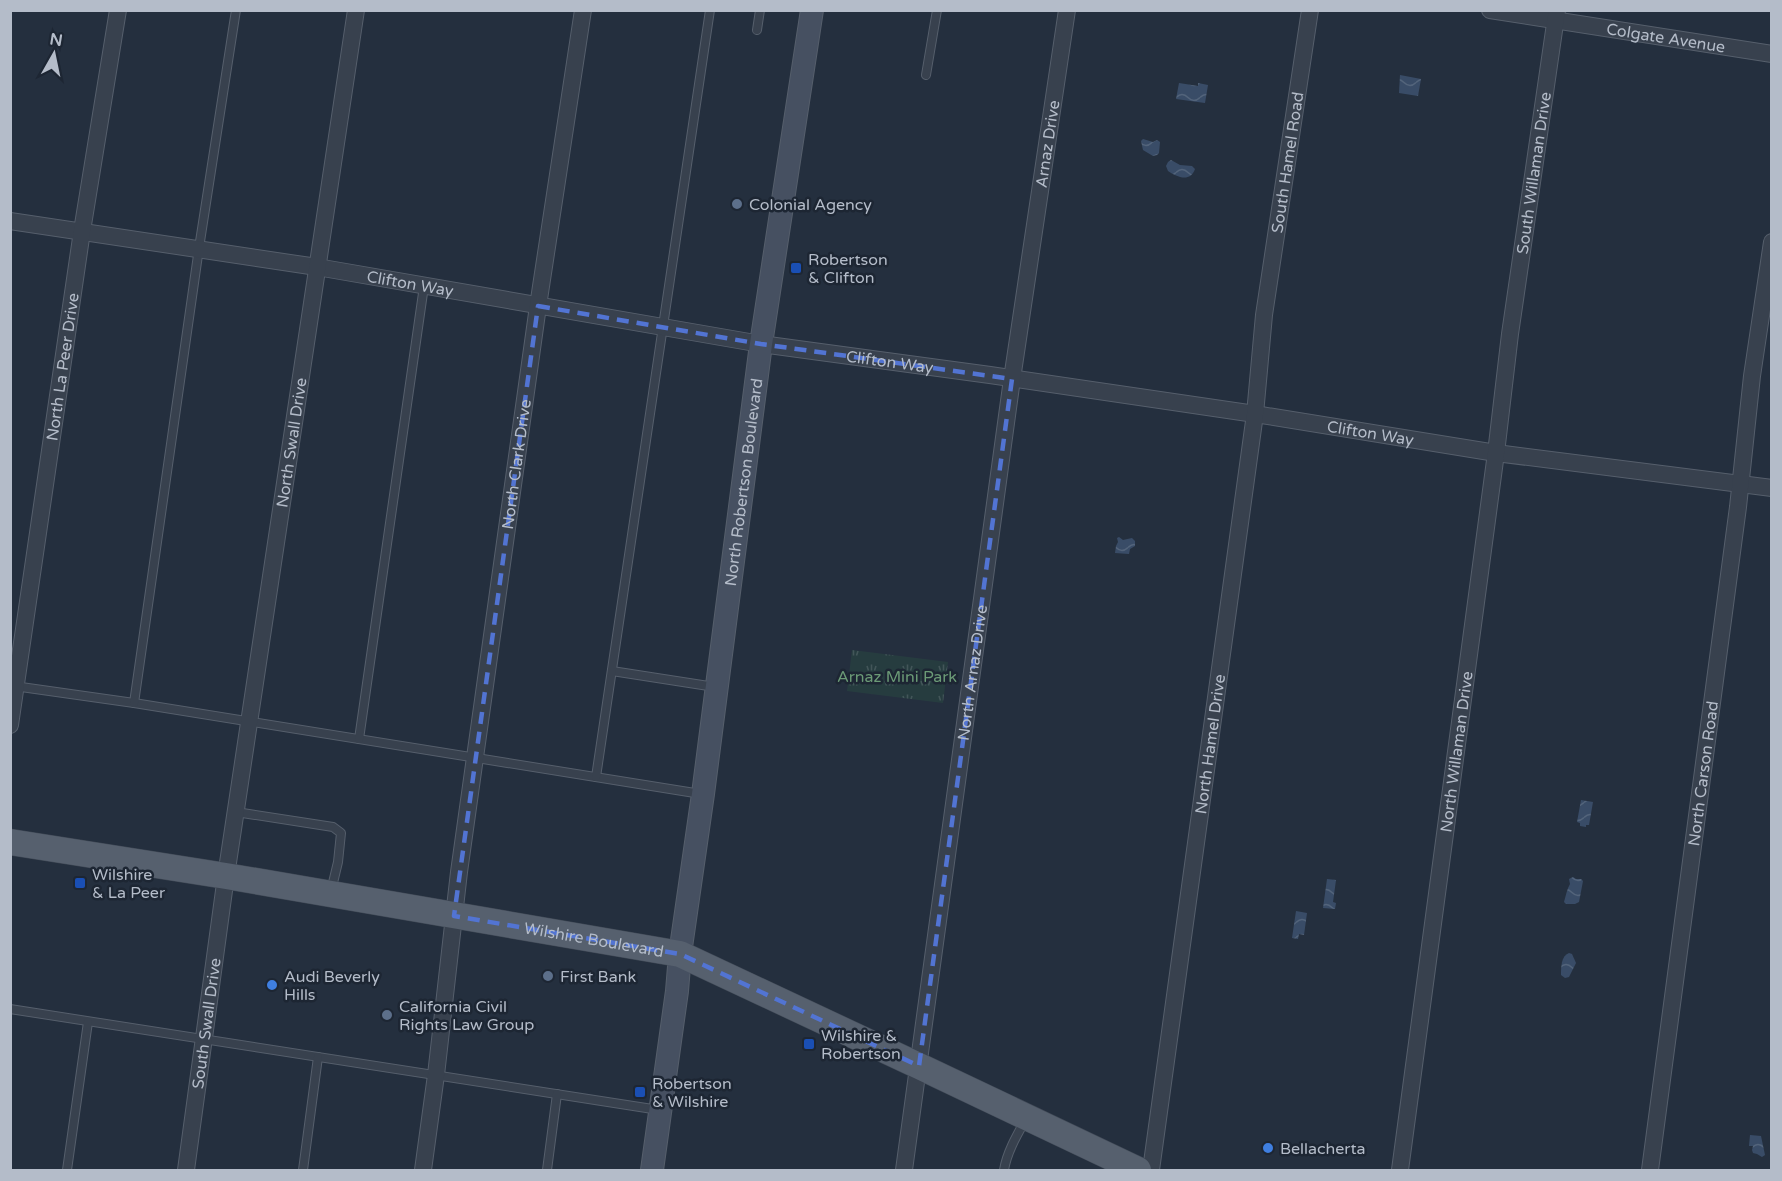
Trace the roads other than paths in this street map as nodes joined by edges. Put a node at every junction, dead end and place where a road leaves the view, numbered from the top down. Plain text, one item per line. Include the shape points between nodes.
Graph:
1 (118, 10) edge
2 (236, 10) edge
3 (356, 10) edge
4 (584, 10) edge
5 (710, 10) edge
6 (760, 10) edge
7 (812, 10) edge
8 (937, 10) edge
9 (1067, 10) edge
10 (1310, 10) edge
11 (1490, 10) edge
12 (1556, 16) edge
13 (757, 30) dead end
14 (1772, 54) edge
15 (926, 75) dead end
16 (10, 220) edge
17 (82, 231) junction
18 (1772, 242) edge
19 (199, 248) junction
20 (317, 267) junction
21 (1027, 278) joint
22 (424, 286) junction
23 (538, 306) junction
24 (1264, 315) joint
25 (662, 327) junction
26 (1510, 334) joint
27 (760, 344) junction
28 (1012, 379) junction
29 (1255, 414) junction
30 (1496, 453) junction
31 (1741, 484) junction
32 (1772, 488) edge
33 (612, 671) junction
34 (13, 686) edge
35 (716, 687) junction
36 (134, 703) junction
37 (249, 722) junction
38 (10, 725) edge
39 (359, 739) junction
40 (476, 759) junction
41 (596, 777) junction
42 (703, 794) junction
43 (236, 812) junction
44 (10, 842) edge
45 (226, 876) junction
46 (330, 895) junction
47 (454, 916) junction
48 (680, 954) junction
49 (10, 1009) edge
50 (88, 1022) junction
51 (204, 1039) junction
52 (318, 1057) junction
53 (919, 1066) junction
54 (436, 1075) junction
55 (557, 1095) junction
56 (660, 1110) junction
57 (1026, 1118) junction
58 (67, 1170) edge
59 (186, 1170) edge
60 (303, 1170) edge
61 (423, 1170) edge
62 (547, 1170) edge
63 (652, 1170) edge
64 (904, 1170) edge
65 (1004, 1170) edge
66 (1138, 1170) edge
67 (1151, 1170) edge
68 (1400, 1170) edge
69 (1650, 1170) edge

1 - 17 street, North La Peer Drive
2 - 19 lane
3 - 20 street, North Swall Drive
4 - 23 street, North Clark Drive
5 - 25 lane
6 - 13 lane
7 - 27 main road, North Robertson Boulevard
8 - 15 lane
9 - 21 street, Arnaz Drive
10 - 24 street, South Hamel Road
11 - 12 street, Colgate Avenue
12 - 14 street, Colgate Avenue
12 - 26 street, South Willaman Drive
16 - 17 street, Clifton Way
17 - 19 street, Clifton Way
17 - 34 street, North La Peer Drive
18 - 31 street, North Carson Road
19 - 20 street, Clifton Way
19 - 36 lane
20 - 22 street, Clifton Way
20 - 37 street, North Swall Drive
21 - 28 street, North Arnaz Drive
22 - 23 street, Clifton Way
22 - 39 lane
23 - 25 street, Clifton Way
23 - 40 street, North Clark Drive
24 - 29 street, North Hamel Drive
25 - 27 street, Clifton Way
25 - 33 lane
26 - 30 street, North Willaman Drive
27 - 28 street, Clifton Way
27 - 35 main road, North Robertson Boulevard
28 - 29 street, Clifton Way
28 - 53 street, North Arnaz Drive
29 - 30 street, Clifton Way
29 - 67 street, North Hamel Drive
30 - 31 street, Clifton Way
30 - 68 street, North Willaman Drive
31 - 32 street, Clifton Way
31 - 69 street, North Carson Road
33 - 35 lane
33 - 41 lane
34 - 36 lane
34 - 38 street, North La Peer Drive
35 - 42 main road, North Robertson Boulevard
36 - 37 lane
37 - 39 lane
37 - 43 street, North Swall Drive
39 - 40 lane
40 - 41 lane
40 - 47 street, North Clark Drive
41 - 42 lane
42 - 48 main road, North Robertson Boulevard
43 - 45 street, North Swall Drive
43 - 46 lane via 333,827 341,833
44 - 45 main road, Wilshire Boulevard
45 - 46 main road, Wilshire Boulevard
45 - 51 street, South Swall Drive
46 - 47 main road, Wilshire Boulevard
47 - 48 main road, Wilshire Boulevard
47 - 54 street, North Clark Drive
48 - 53 main road, Wilshire Boulevard
48 - 56 main road, North Robertson Boulevard
49 - 50 lane
50 - 51 lane
50 - 58 lane
51 - 52 lane
51 - 59 street, South Swall Drive
52 - 54 lane
52 - 60 lane
53 - 57 main road, Wilshire Boulevard
53 - 64 street, North Arnaz Drive
54 - 55 lane
54 - 61 street, North Clark Drive
55 - 56 lane
55 - 62 lane
56 - 63 main road, North Robertson Boulevard
57 - 65 lane
57 - 66 main road, Wilshire Boulevard

